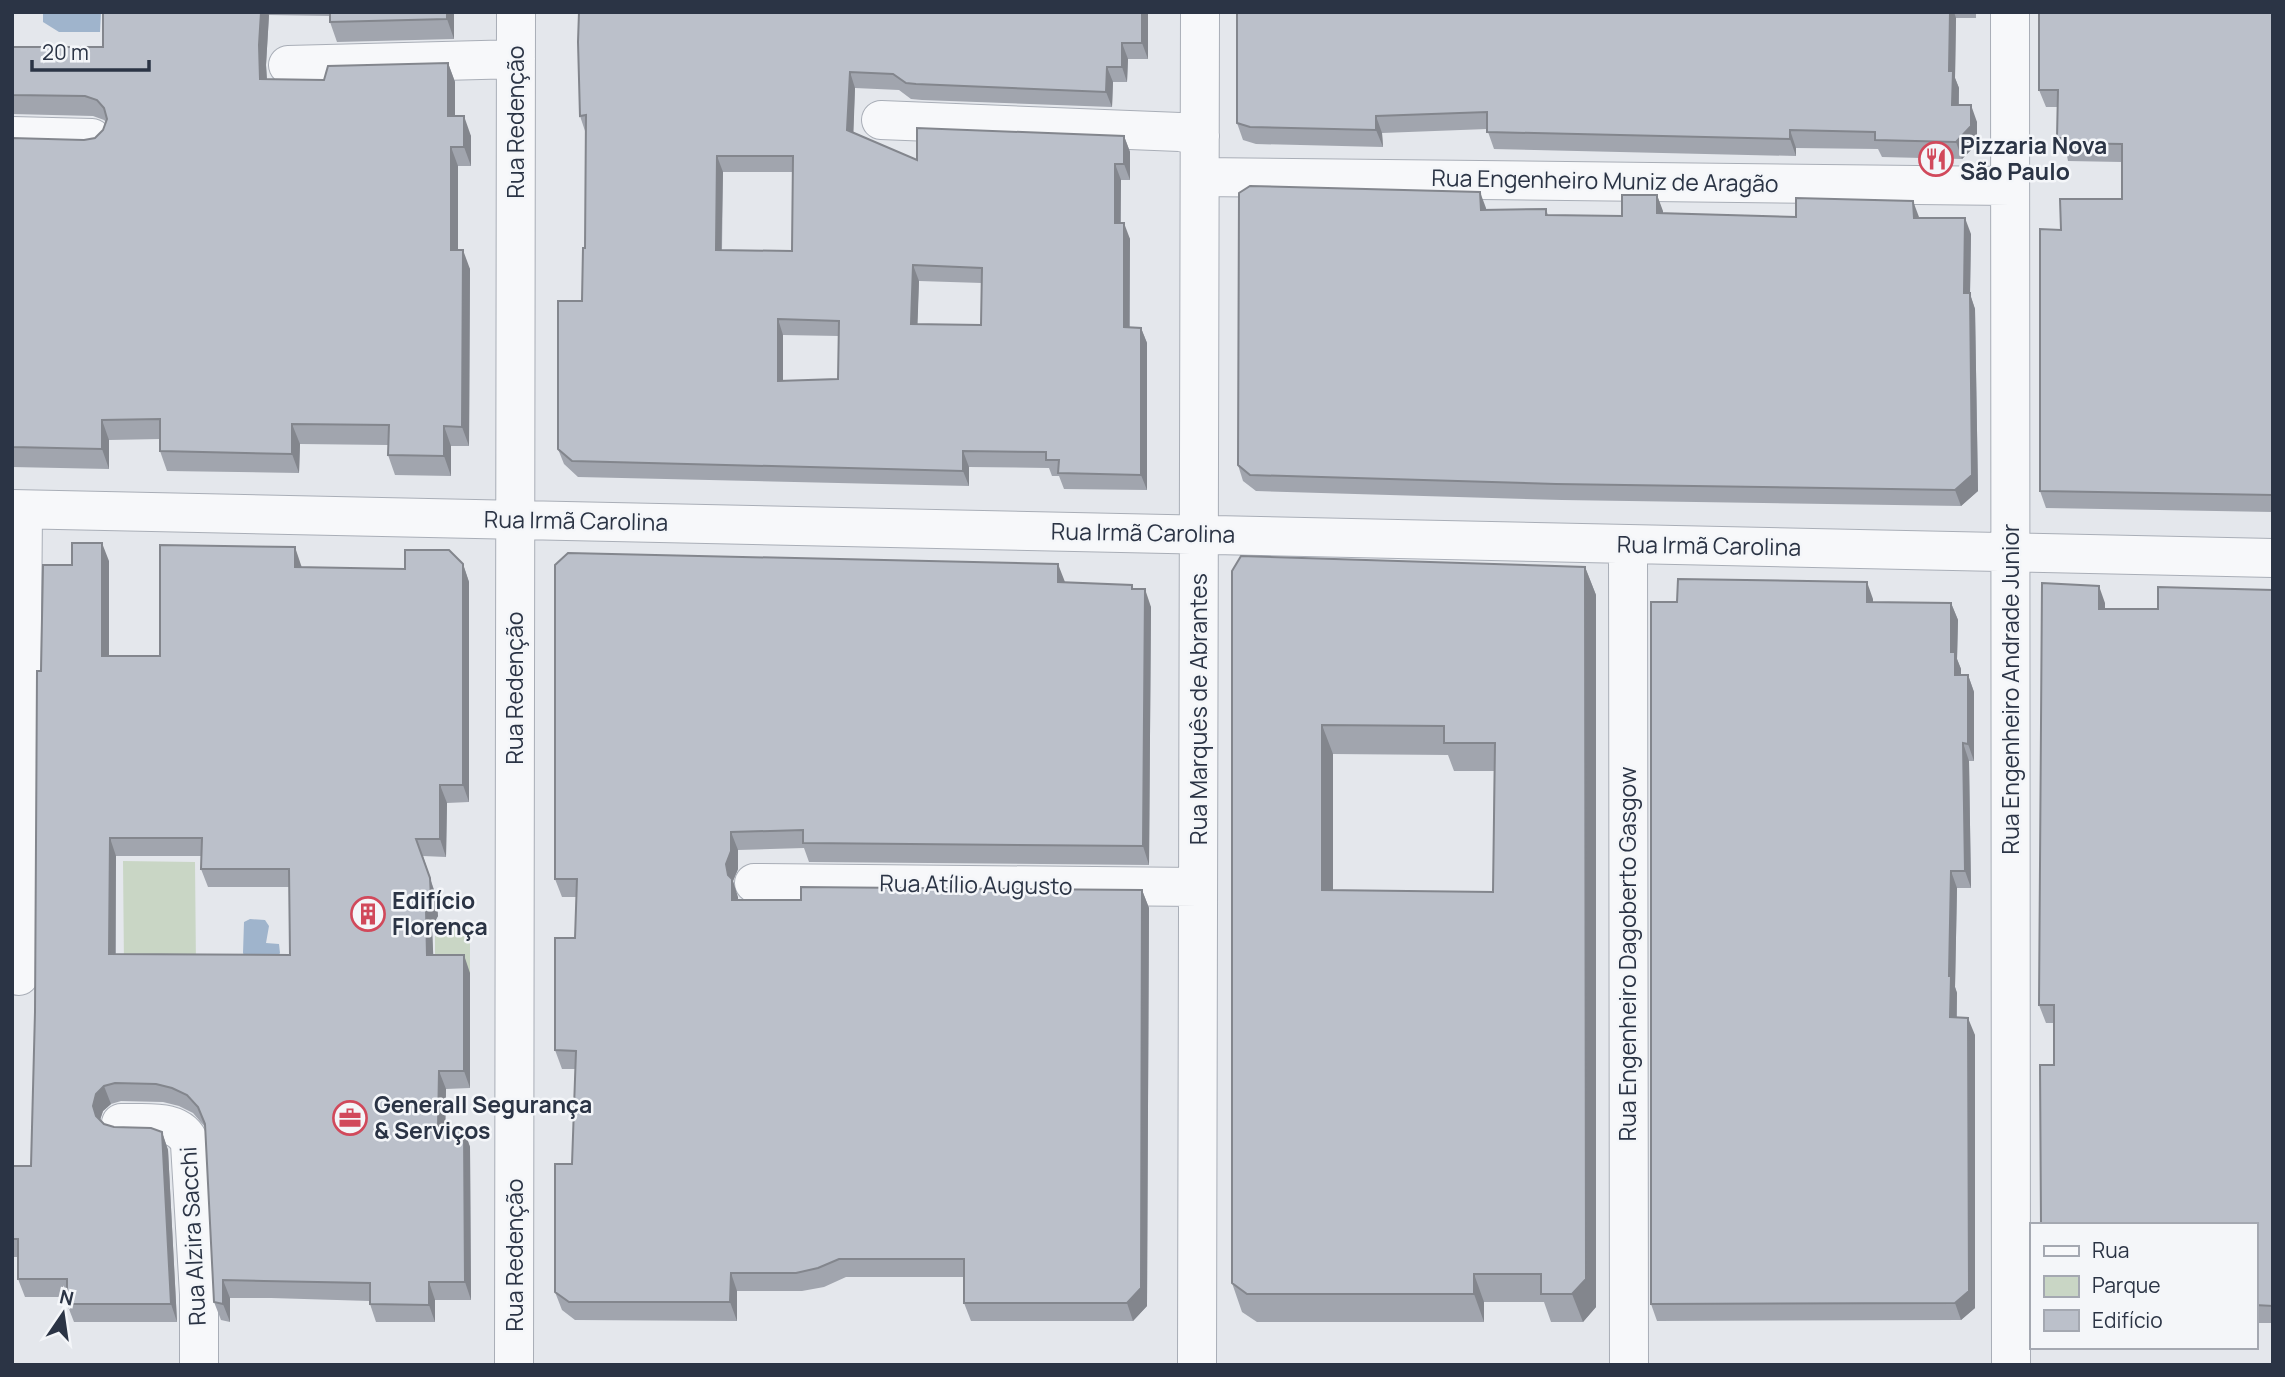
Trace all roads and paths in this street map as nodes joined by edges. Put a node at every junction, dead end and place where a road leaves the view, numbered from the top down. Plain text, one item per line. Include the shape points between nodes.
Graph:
1 (516, 12) edge
2 (1200, 12) edge
3 (2010, 12) edge
4 (516, 59) junction
5 (288, 65) dead end
6 (881, 120) dead end
7 (12, 136) edge
8 (1200, 136) junction
9 (92, 138) edge
10 (1200, 177) junction
11 (2010, 186) junction
12 (18, 509) edge
13 (515, 519) junction
14 (1199, 534) junction
15 (1628, 544) junction
16 (2011, 552) junction
17 (2273, 558) edge
18 (754, 883) dead end
19 (1198, 887) junction
20 (19, 976) dead end
21 (121, 1123) dead end
22 (199, 1365) edge
23 (514, 1365) edge
24 (1198, 1365) edge
25 (1629, 1365) edge
26 (2011, 1365) edge

1 - 4 street, Rua Redenção
2 - 8 street, Rua Marquês de Abrantes
3 - 11 street, Rua Engenheiro Andrade Junior
4 - 5 street
4 - 13 street, Rua Redenção
6 - 8 street
7 - 9 street
8 - 10 street, Rua Marquês de Abrantes
10 - 11 street, Rua Engenheiro Muniz de Aragão
10 - 14 street, Rua Marquês de Abrantes
11 - 16 street, Rua Engenheiro Andrade Junior
12 - 13 street, Rua Irmã Carolina
12 - 20 street
13 - 14 street, Rua Irmã Carolina
13 - 23 street, Rua Redenção
14 - 15 street, Rua Irmã Carolina
14 - 19 street, Rua Marquês de Abrantes
15 - 16 street, Rua Irmã Carolina
15 - 25 street, Rua Engenheiro Dagoberto Gasgow
16 - 17 street, Rua Irmã Carolina
16 - 26 street, Rua Engenheiro Andrade Junior
18 - 19 street, Rua Atílio Augusto
19 - 24 street, Rua Marquês de Abrantes
21 - 22 street, Rua Alzira Sacchi via 169,1125 187,1134 199,1294

